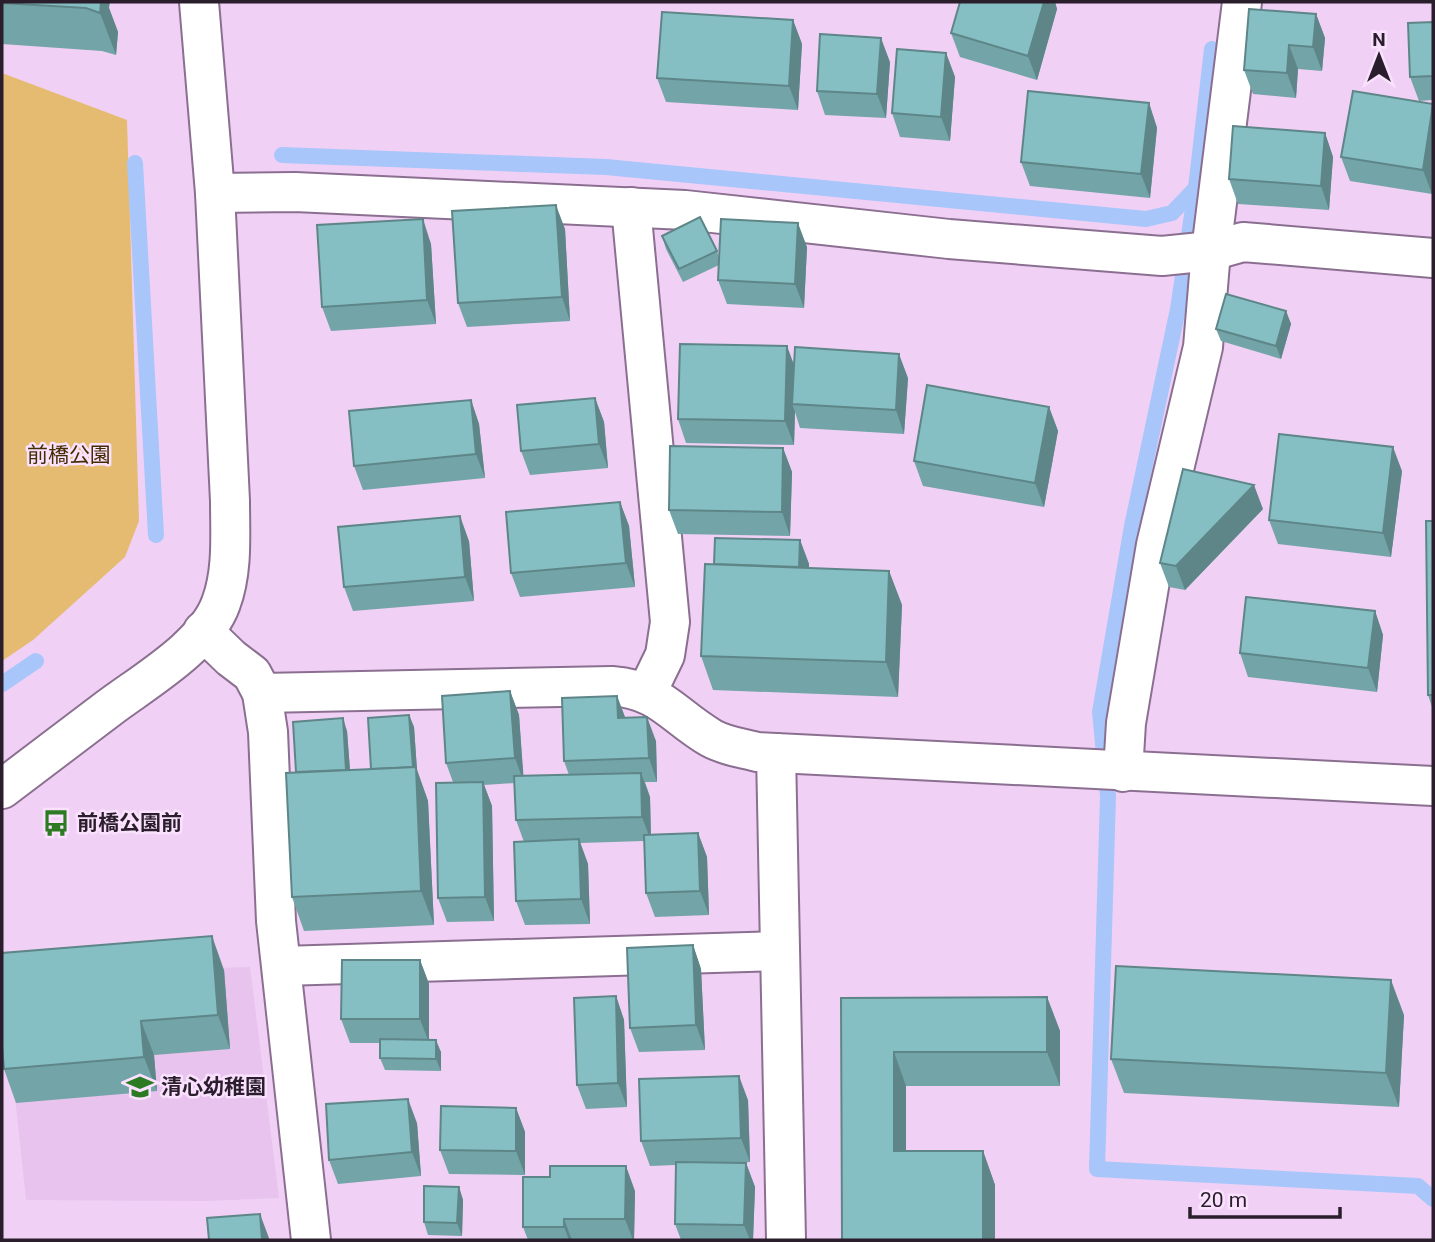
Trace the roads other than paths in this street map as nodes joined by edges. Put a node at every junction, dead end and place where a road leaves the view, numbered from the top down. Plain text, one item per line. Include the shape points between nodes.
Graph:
1 (199, 2) edge
2 (1242, 2) edge
3 (215, 194) junction
4 (631, 207) junction
5 (1211, 251) junction
6 (1433, 258) edge
7 (204, 631) junction
8 (647, 692) junction
9 (262, 693) junction
10 (776, 752) junction
11 (1123, 772) junction
12 (1433, 786) edge
13 (2, 789) edge
14 (780, 951) junction
15 (282, 966) junction
16 (312, 1240) edge
17 (786, 1240) edge

1 - 3 street
2 - 5 street
3 - 4 street via 295,192
3 - 7 street via 230,542 226,588
4 - 5 street via 1162,256
4 - 8 street via 670,622 665,655
5 - 6 street via 1243,242
5 - 11 street via 1203,347 1156,545 1126,723
7 - 9 street via 252,674
7 - 13 street via 176,658
8 - 9 street via 612,686
8 - 10 street via 724,744
9 - 15 street
10 - 11 street
10 - 14 street
11 - 12 street
14 - 15 street
14 - 17 street
15 - 16 street

